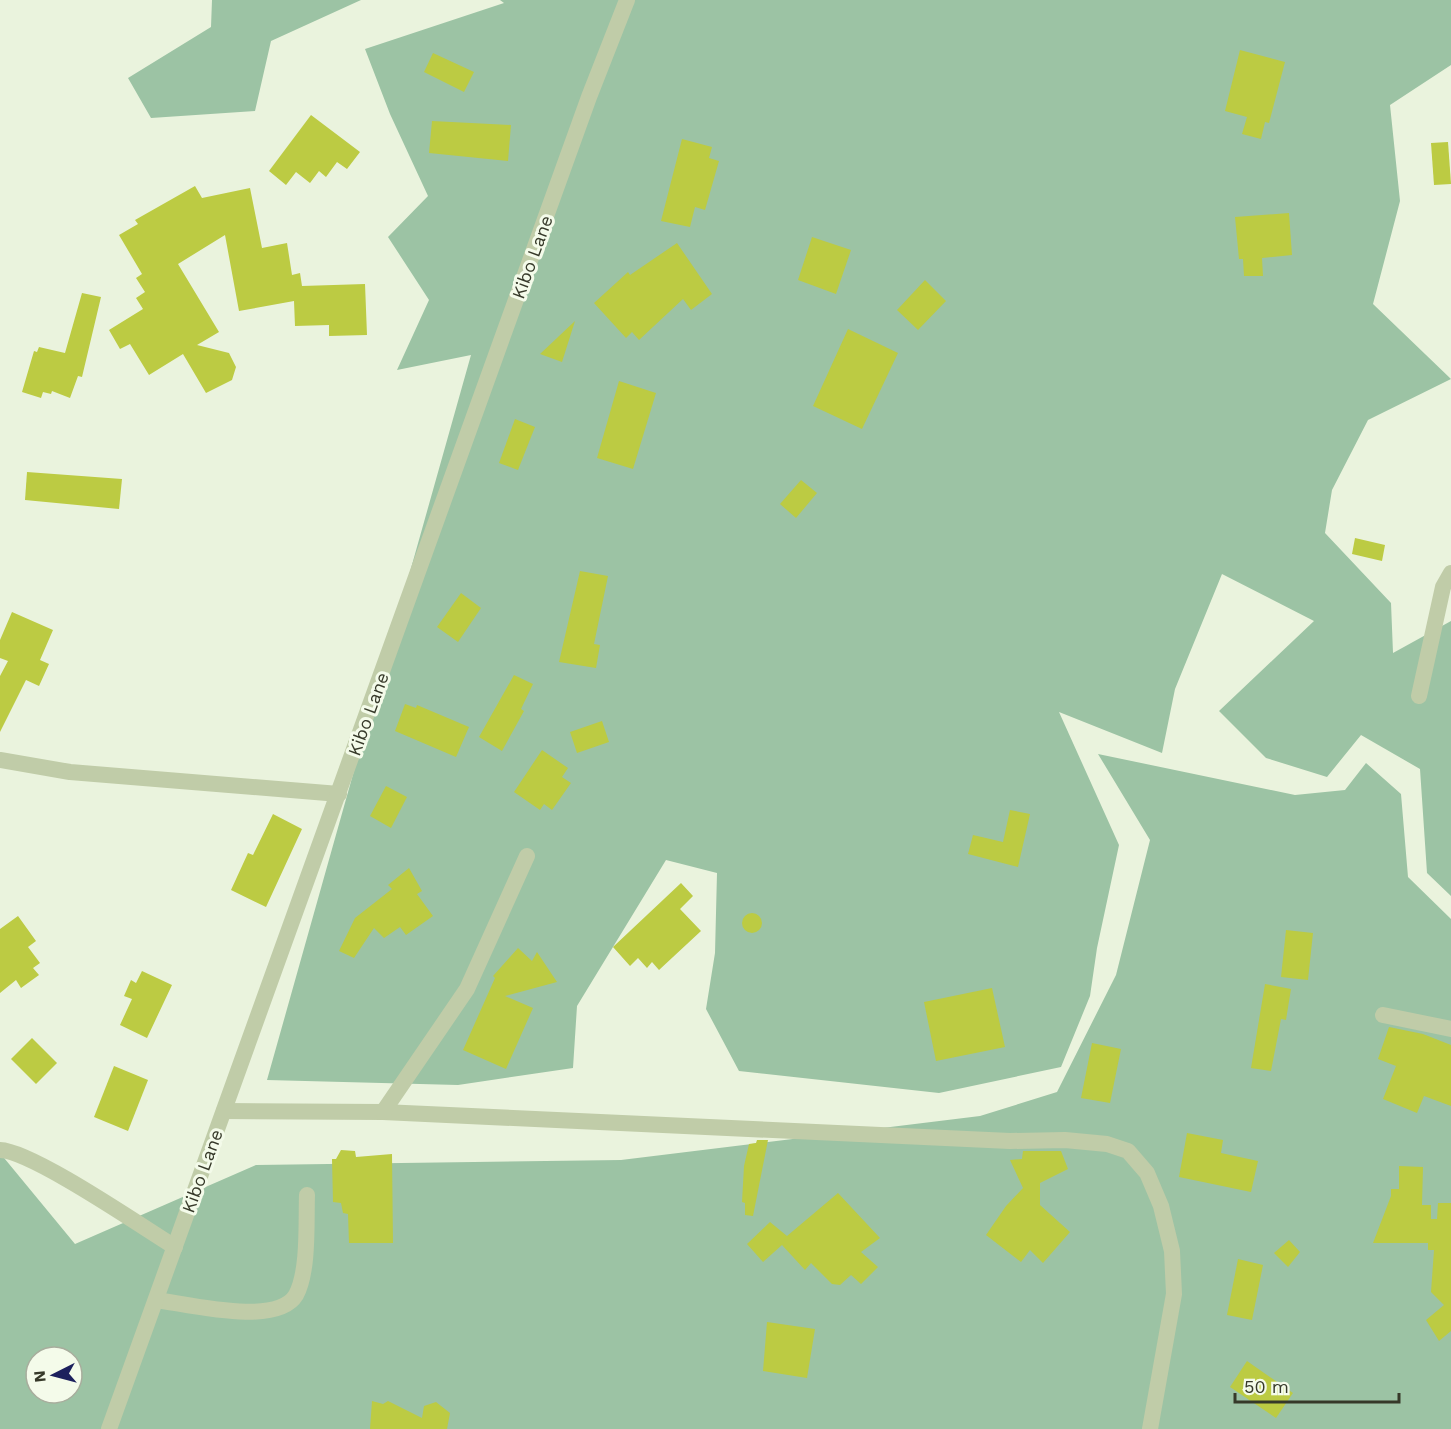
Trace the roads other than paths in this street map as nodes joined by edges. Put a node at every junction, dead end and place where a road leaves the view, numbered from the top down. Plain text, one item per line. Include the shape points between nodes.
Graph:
1 (627, 0) edge
2 (1451, 573) edge
3 (1419, 696) dead end
4 (0, 760) edge
5 (339, 794) junction
6 (526, 856) dead end
7 (1383, 1015) dead end
8 (1451, 1029) edge
9 (224, 1111) junction
10 (382, 1112) junction
11 (0, 1150) edge
12 (307, 1195) dead end
13 (175, 1247) junction
14 (156, 1300) junction
15 (109, 1429) edge
16 (1150, 1429) edge

1 - 5 street, Kibo Lane
2 - 3 street via 1443,587
4 - 5 street via 70,772
5 - 9 street, Kibo Lane
6 - 10 street via 467,989
7 - 8 street
9 - 10 street
9 - 13 street, Kibo Lane
10 - 16 street via 1010,1141 1065,1140 1107,1144 1128,1151 1147,1173 1161,1206 1172,1251 1174,1294
11 - 13 street via 10,1150 36,1162
12 - 14 street via 303,1270 297,1293 288,1305 247,1312
13 - 14 street, Kibo Lane
14 - 15 street, Kibo Lane

